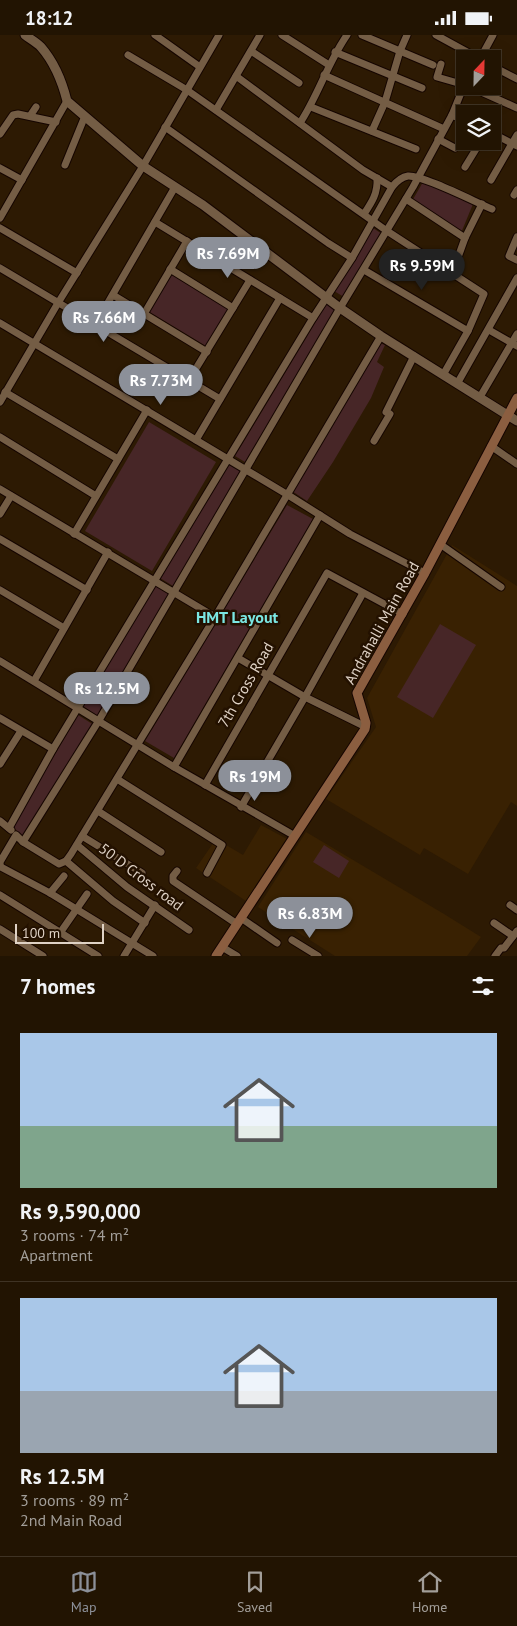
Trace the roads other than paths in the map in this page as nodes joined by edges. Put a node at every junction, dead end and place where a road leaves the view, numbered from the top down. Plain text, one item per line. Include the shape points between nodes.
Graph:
1 (25, 35) edge
2 (155, 35) edge
3 (209, 35) edge
4 (260, 35) edge
5 (282, 35) edge
6 (347, 35) edge
7 (362, 35) edge
8 (407, 35) edge
9 (436, 35) edge
10 (484, 35) edge
11 (217, 37) edge
12 (492, 37) edge
13 (464, 50) edge
14 (485, 50) edge
15 (250, 51) junction
16 (400, 51) junction
17 (335, 52) junction
18 (128, 55) dead end
19 (442, 64) dead end
20 (329, 65) junction
21 (433, 65) dead end
22 (200, 67) junction
23 (501, 71) edge
24 (324, 75) junction
25 (236, 76) junction
26 (392, 76) junction
27 (517, 79) edge
28 (456, 82) edge
29 (299, 83) dead end
30 (422, 88) dead end
31 (187, 90) junction
32 (461, 95) edge
33 (487, 95) edge
34 (67, 101) junction
35 (385, 102) junction
36 (36, 107) dead end
37 (311, 107) junction
38 (517, 109) edge
39 (216, 110) junction
40 (452, 115) junction
41 (30, 116) junction
42 (84, 116) junction
43 (456, 117) edge
44 (56, 122) junction
45 (300, 123) junction
46 (165, 127) junction
47 (444, 129) junction
48 (372, 131) junction
49 (0, 134) edge
50 (517, 135) edge
51 (501, 138) edge
52 (438, 139) junction
53 (515, 145) edge
54 (455, 148) dead end
55 (416, 149) dead end
56 (475, 150) edge
57 (65, 165) dead end
58 (143, 166) junction
59 (465, 167) dead end
60 (0, 168) edge
61 (419, 177) junction
62 (377, 178) junction
63 (22, 180) junction
64 (491, 180) dead end
65 (175, 187) junction
66 (392, 187) junction
67 (406, 199) junction
68 (482, 204) junction
69 (492, 209) dead end
70 (364, 214) junction
71 (0, 218) edge
72 (372, 220) junction
73 (156, 222) junction
74 (0, 228) edge
75 (387, 231) junction
76 (517, 237) edge
77 (465, 238) junction
78 (187, 241) junction
79 (352, 258) junction
80 (517, 260) edge
81 (0, 268) edge
82 (170, 269) junction
83 (364, 269) junction
84 (77, 273) junction
85 (452, 274) junction
86 (517, 278) edge
87 (250, 279) junction
88 (113, 295) junction
89 (326, 297) junction
90 (280, 298) junction
91 (58, 303) junction
92 (233, 308) junction
93 (340, 308) junction
94 (144, 314) junction
95 (312, 317) junction
96 (0, 323) edge
97 (95, 325) junction
98 (489, 330) junction
99 (468, 331) junction
100 (517, 334) edge
101 (381, 336) junction
102 (34, 343) junction
103 (515, 344) edge
104 (207, 352) junction
105 (414, 356) junction
106 (443, 375) junction
107 (189, 380) junction
108 (458, 384) junction
109 (5, 392) junction
110 (480, 397) junction
111 (517, 398) edge
112 (220, 399) junction
113 (0, 401) edge
114 (147, 411) junction
115 (508, 415) junction
116 (517, 421) edge
117 (0, 437) edge
118 (196, 440) junction
119 (374, 441) dead end
120 (491, 446) junction
121 (118, 459) junction
122 (228, 459) junction
123 (517, 464) edge
124 (246, 470) junction
125 (0, 489) edge
126 (288, 495) junction
127 (11, 496) junction
128 (96, 496) junction
129 (0, 514) edge
130 (320, 515) junction
131 (74, 534) junction
132 (0, 539) edge
133 (440, 544) junction
134 (108, 552) junction
135 (424, 573) junction
136 (154, 581) junction
137 (501, 587) dead end
138 (0, 590) edge
139 (86, 590) junction
140 (174, 593) junction
141 (364, 593) junction
142 (403, 614) junction
143 (216, 617) junction
144 (64, 628) junction
145 (238, 658) junction
146 (0, 661) edge
147 (267, 676) junction
148 (34, 681) junction
149 (305, 697) junction
150 (78, 709) junction
151 (0, 718) edge
152 (98, 722) junction
153 (366, 727) junction
154 (21, 731) junction
155 (138, 745) junction
156 (53, 749) junction
157 (0, 764) edge
158 (174, 767) junction
159 (117, 779) junction
160 (205, 785) junction
161 (241, 807) junction
162 (98, 811) junction
163 (0, 821) edge
164 (8, 828) junction
165 (16, 835) junction
166 (82, 836) junction
167 (295, 836) junction
168 (23, 842) junction
169 (77, 845) junction
170 (161, 852) dead end
171 (66, 861) junction
172 (0, 863) edge
173 (177, 871) dead end
174 (142, 873) dead end
175 (208, 873) dead end
176 (64, 875) dead end
177 (50, 893) junction
178 (87, 894) dead end
179 (0, 895) edge
180 (155, 905) junction
181 (510, 905) dead end
182 (76, 910) junction
183 (517, 910) edge
184 (239, 921) junction
185 (145, 923) junction
186 (494, 923) dead end
187 (0, 929) edge
188 (189, 930) dead end
189 (60, 933) junction
190 (515, 934) edge
191 (292, 940) dead end
192 (277, 943) dead end
193 (132, 945) junction
194 (222, 947) junction
195 (43, 956) edge
196 (98, 956) edge
197 (124, 956) edge
198 (153, 956) edge
199 (216, 956) edge
200 (238, 956) edge
201 (318, 956) edge
202 (495, 956) edge

1 - 34 street via 40,47 56,70
2 - 22 street
3 - 11 street
4 - 15 street
5 - 20 street
6 - 17 street
7 - 16 street
8 - 16 street
9 - 13 street
10 - 12 street
11 - 22 street
12 - 14 street
15 - 25 street
15 - 29 street
16 - 21 street
16 - 26 street
17 - 20 street
17 - 26 street
18 - 31 street
19 - 28 street via 437,77
20 - 24 street
22 - 31 street
23 - 27 street
24 - 35 street
24 - 37 street
25 - 39 street
25 - 45 street
26 - 30 street
26 - 35 street
31 - 39 street
31 - 46 street
32 - 40 street
33 - 38 street
34 - 42 street
34 - 44 street
35 - 47 street
35 - 48 street
36 - 41 street
37 - 45 street
37 - 48 street
39 - 70 street
40 - 43 street
40 - 47 street
41 - 44 street
41 - 49 street via 13,115
42 - 57 street
42 - 58 street
44 - 63 street
45 - 62 street
46 - 58 street
46 - 79 street
47 - 52 street
48 - 55 street
50 - 53 street
51 - 53 street
52 - 54 street
52 - 61 street
53 - 64 street
56 - 59 street
58 - 65 street
58 - 84 street
60 - 63 street
61 - 66 street via 402,178
61 - 67 street
61 - 68 street
62 - 66 street
62 - 70 street via 378,188
63 - 71 street
65 - 73 street
65 - 89 street
66 - 72 street
67 - 75 street
67 - 77 street
68 - 69 street
68 - 77 street
70 - 72 street
72 - 75 street
72 - 79 street
73 - 78 street
73 - 88 street
74 - 84 street
75 - 83 street
75 - 85 street
76 - 80 street via 509,256
77 - 85 street
78 - 82 street
78 - 87 street
79 - 89 street
81 - 91 street
82 - 92 street
82 - 94 street
83 - 93 street
83 - 99 street
84 - 91 street
85 - 99 street via 484,294
86 - 98 street
87 - 90 street
87 - 92 street
88 - 94 street
88 - 97 street
89 - 93 street
89 - 95 street
90 - 95 street
90 - 112 street
91 - 97 street
91 - 102 street
92 - 104 street
93 - 101 street
93 - 124 street
94 - 104 street
95 - 122 street
96 - 102 street
97 - 107 street
98 - 103 street
98 - 108 street
99 - 106 street
100 - 103 street
101 - 105 street
101 - 126 street
102 - 109 street
102 - 114 street
103 - 110 street
104 - 107 street
105 - 106 street
105 - 119 street via 386,412 390,414
106 - 108 street
107 - 112 street
108 - 110 street
109 - 113 street
109 - 121 street
110 - 115 street
111 - 115 main road, Andrahalli Main Road
112 - 118 street
114 - 118 street
114 - 121 street
115 - 116 street
115 - 120 main road, Andrahalli Main Road
117 - 128 street
118 - 122 street
120 - 123 street
120 - 133 main road, Andrahalli Main Road
121 - 128 street
122 - 124 street
122 - 136 street
124 - 126 street
124 - 140 street
125 - 127 street
126 - 130 street
126 - 143 street
127 - 129 street
127 - 131 street
128 - 131 street
130 - 135 street
130 - 145 street
131 - 134 street
132 - 139 street
133 - 135 main road, Andrahalli Main Road
133 - 137 street
134 - 136 street
134 - 139 street
135 - 142 main road, Andrahalli Main Road
136 - 140 street
136 - 150 street
138 - 144 street
139 - 144 street
140 - 143 street
140 - 152 street
141 - 142 street
141 - 147 street, 7th Cross Road via 327,573
141 - 149 street
142 - 153 main road, Andrahalli Main Road via 357,693
143 - 155 street
144 - 148 street
145 - 147 street
145 - 158 street
146 - 148 street
147 - 149 street
147 - 160 street, 7th Cross Road
148 - 150 street
149 - 153 street
149 - 161 street
150 - 152 street
150 - 156 street
151 - 154 street
152 - 155 street
152 - 168 street
153 - 167 main road
154 - 156 street
154 - 157 street
155 - 158 street
155 - 159 street
156 - 164 street
158 - 160 street
159 - 162 street
159 - 175 street via 222,845
160 - 161 street
161 - 167 street
162 - 166 street
162 - 170 street
163 - 164 street
164 - 165 street
165 - 168 street
165 - 172 street
166 - 169 street
166 - 174 street
167 - 184 main road
168 - 171 street via 59,864
169 - 171 street
169 - 180 street, 50 D Cross road
171 - 185 street
172 - 177 street via 1,867
173 - 184 street via 173,881
176 - 177 street
177 - 182 street
178 - 182 street
179 - 189 street
180 - 185 street
180 - 188 street, 50 D Cross road
181 - 183 street
182 - 189 street
182 - 193 street
184 - 192 street
184 - 194 main road
185 - 193 street
186 - 190 street
187 - 195 street
189 - 196 street
190 - 202 street
191 - 201 street
193 - 197 street
193 - 198 street
194 - 199 main road
194 - 200 street

